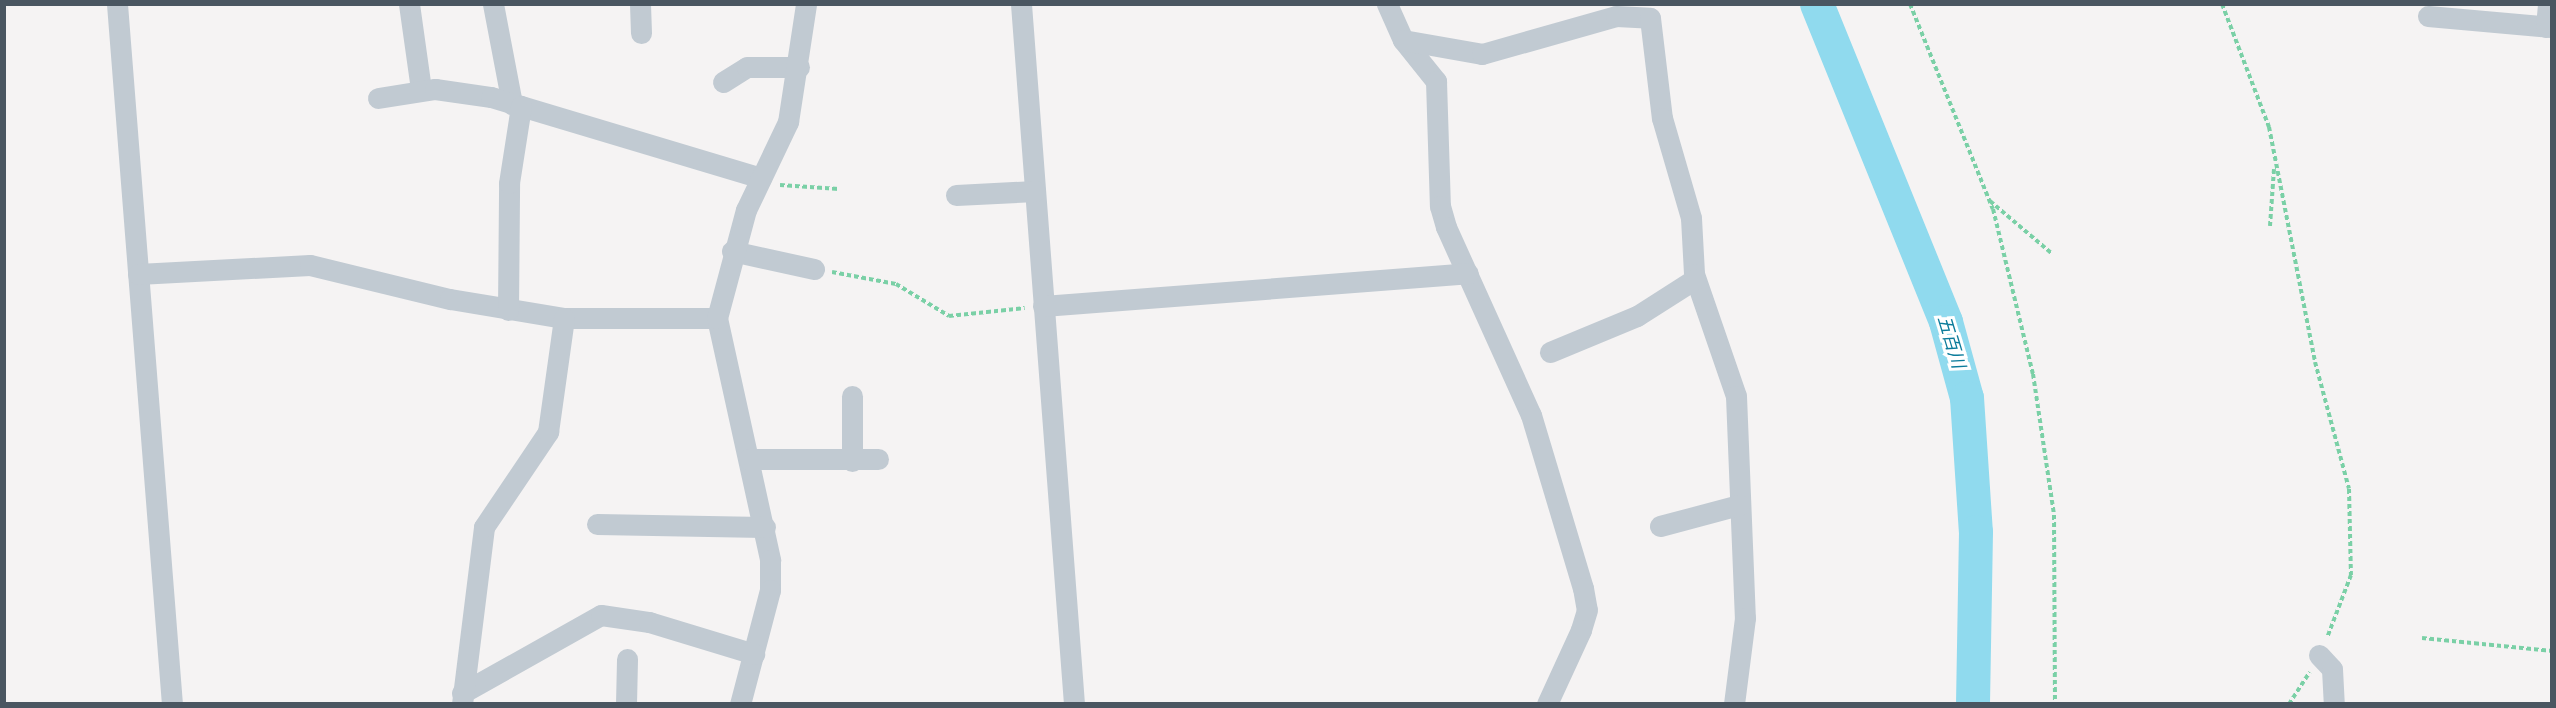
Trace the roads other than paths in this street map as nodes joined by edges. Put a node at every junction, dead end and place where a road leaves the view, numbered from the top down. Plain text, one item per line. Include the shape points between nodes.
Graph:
1 (117, 4) edge
2 (410, 4) edge
3 (494, 4) edge
4 (640, 4) edge
5 (806, 4) edge
6 (1021, 4) edge
7 (1387, 4) edge
8 (2548, 4) edge
9 (1614, 10) edge
10 (2428, 16) dead end
11 (2548, 27) edge
12 (641, 33) dead end
13 (1402, 40) junction
14 (799, 67) junction
15 (723, 82) dead end
16 (421, 89) junction
17 (378, 98) dead end
18 (517, 105) junction
19 (760, 181) junction
20 (1035, 191) junction
21 (956, 195) dead end
22 (732, 251) junction
23 (814, 269) road end
24 (1468, 273) junction
25 (138, 274) junction
26 (1695, 279) junction
27 (1043, 306) junction
28 (508, 310) junction
29 (564, 318) junction
30 (717, 318) junction
31 (1550, 352) dead end
32 (852, 396) dead end
33 (749, 459) junction
34 (878, 459) dead end
35 (852, 461) junction
36 (1739, 505) junction
37 (597, 524) dead end
38 (1660, 526) dead end
39 (765, 527) junction
40 (754, 654) junction
41 (2319, 655) road end
42 (627, 659) dead end
43 (462, 698) edge
44 (172, 704) edge
45 (626, 704) edge
46 (740, 704) edge
47 (1074, 704) edge
48 (1547, 704) edge
49 (1734, 704) edge
50 (2334, 704) edge

1 - 25 street
2 - 16 street
3 - 18 street
4 - 12 street
5 - 14 street
6 - 20 street
7 - 13 street
8 - 11 street
9 - 13 street via 1482,54
9 - 26 street via 1641,14 1655,31 1662,118 1691,218
10 - 11 street
13 - 24 street via 1436,81 1440,206
14 - 15 street via 747,67
14 - 19 street via 788,122
16 - 17 street
16 - 18 street via 459,91
18 - 19 street
18 - 28 street via 509,183
19 - 22 street
20 - 21 street
20 - 27 street
22 - 23 street
22 - 30 street
24 - 27 street
24 - 48 street via 1531,415 1587,610
25 - 28 street via 310,265
25 - 44 street
26 - 31 street via 1637,316
26 - 36 street via 1736,396
27 - 47 street
28 - 29 street
29 - 30 street
29 - 43 street via 548,432 483,527
30 - 33 street
32 - 35 street
33 - 35 street
33 - 39 street
34 - 35 street
36 - 38 street
36 - 49 street via 1745,618
37 - 39 street
39 - 40 street via 770,590
40 - 43 street via 649,622 601,615
40 - 46 street
41 - 50 street via 2332,669
42 - 45 street

